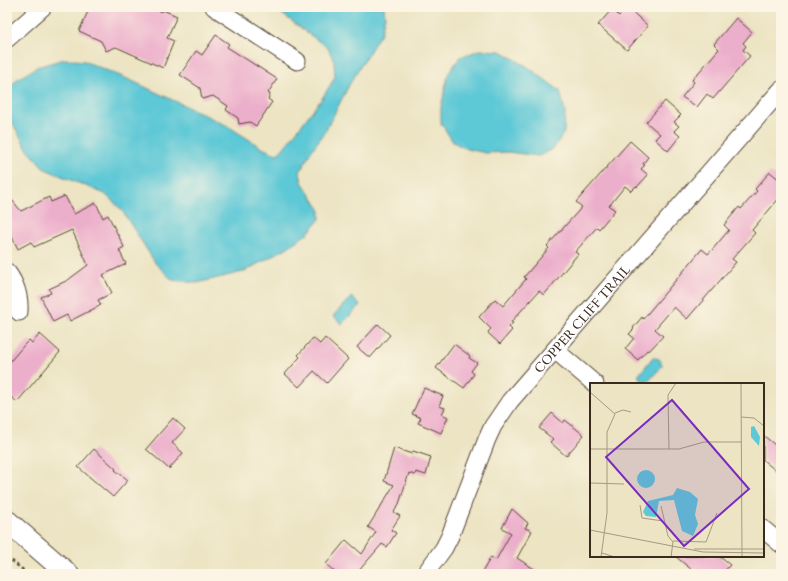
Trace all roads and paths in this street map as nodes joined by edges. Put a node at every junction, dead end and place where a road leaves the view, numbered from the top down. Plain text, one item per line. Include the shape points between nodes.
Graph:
1 (42, 7) edge
2 (214, 7) edge
3 (7, 39) edge
4 (297, 61) dead end
5 (781, 90) edge
6 (7, 272) edge
7 (19, 312) dead end
8 (555, 350) junction
9 (594, 383) edge
10 (7, 521) edge
11 (764, 529) edge
12 (781, 544) edge
13 (7, 557) edge
14 (28, 574) edge
15 (68, 574) edge
16 (425, 574) edge

1 - 3 street
2 - 4 street
5 - 8 street, COPPER CLIFF TRAIL
6 - 7 street via 16,289
8 - 9 street
8 - 16 street, COPPER CLIFF TRAIL via 510,401 493,426 450,536
10 - 15 street
11 - 12 street
13 - 14 path

